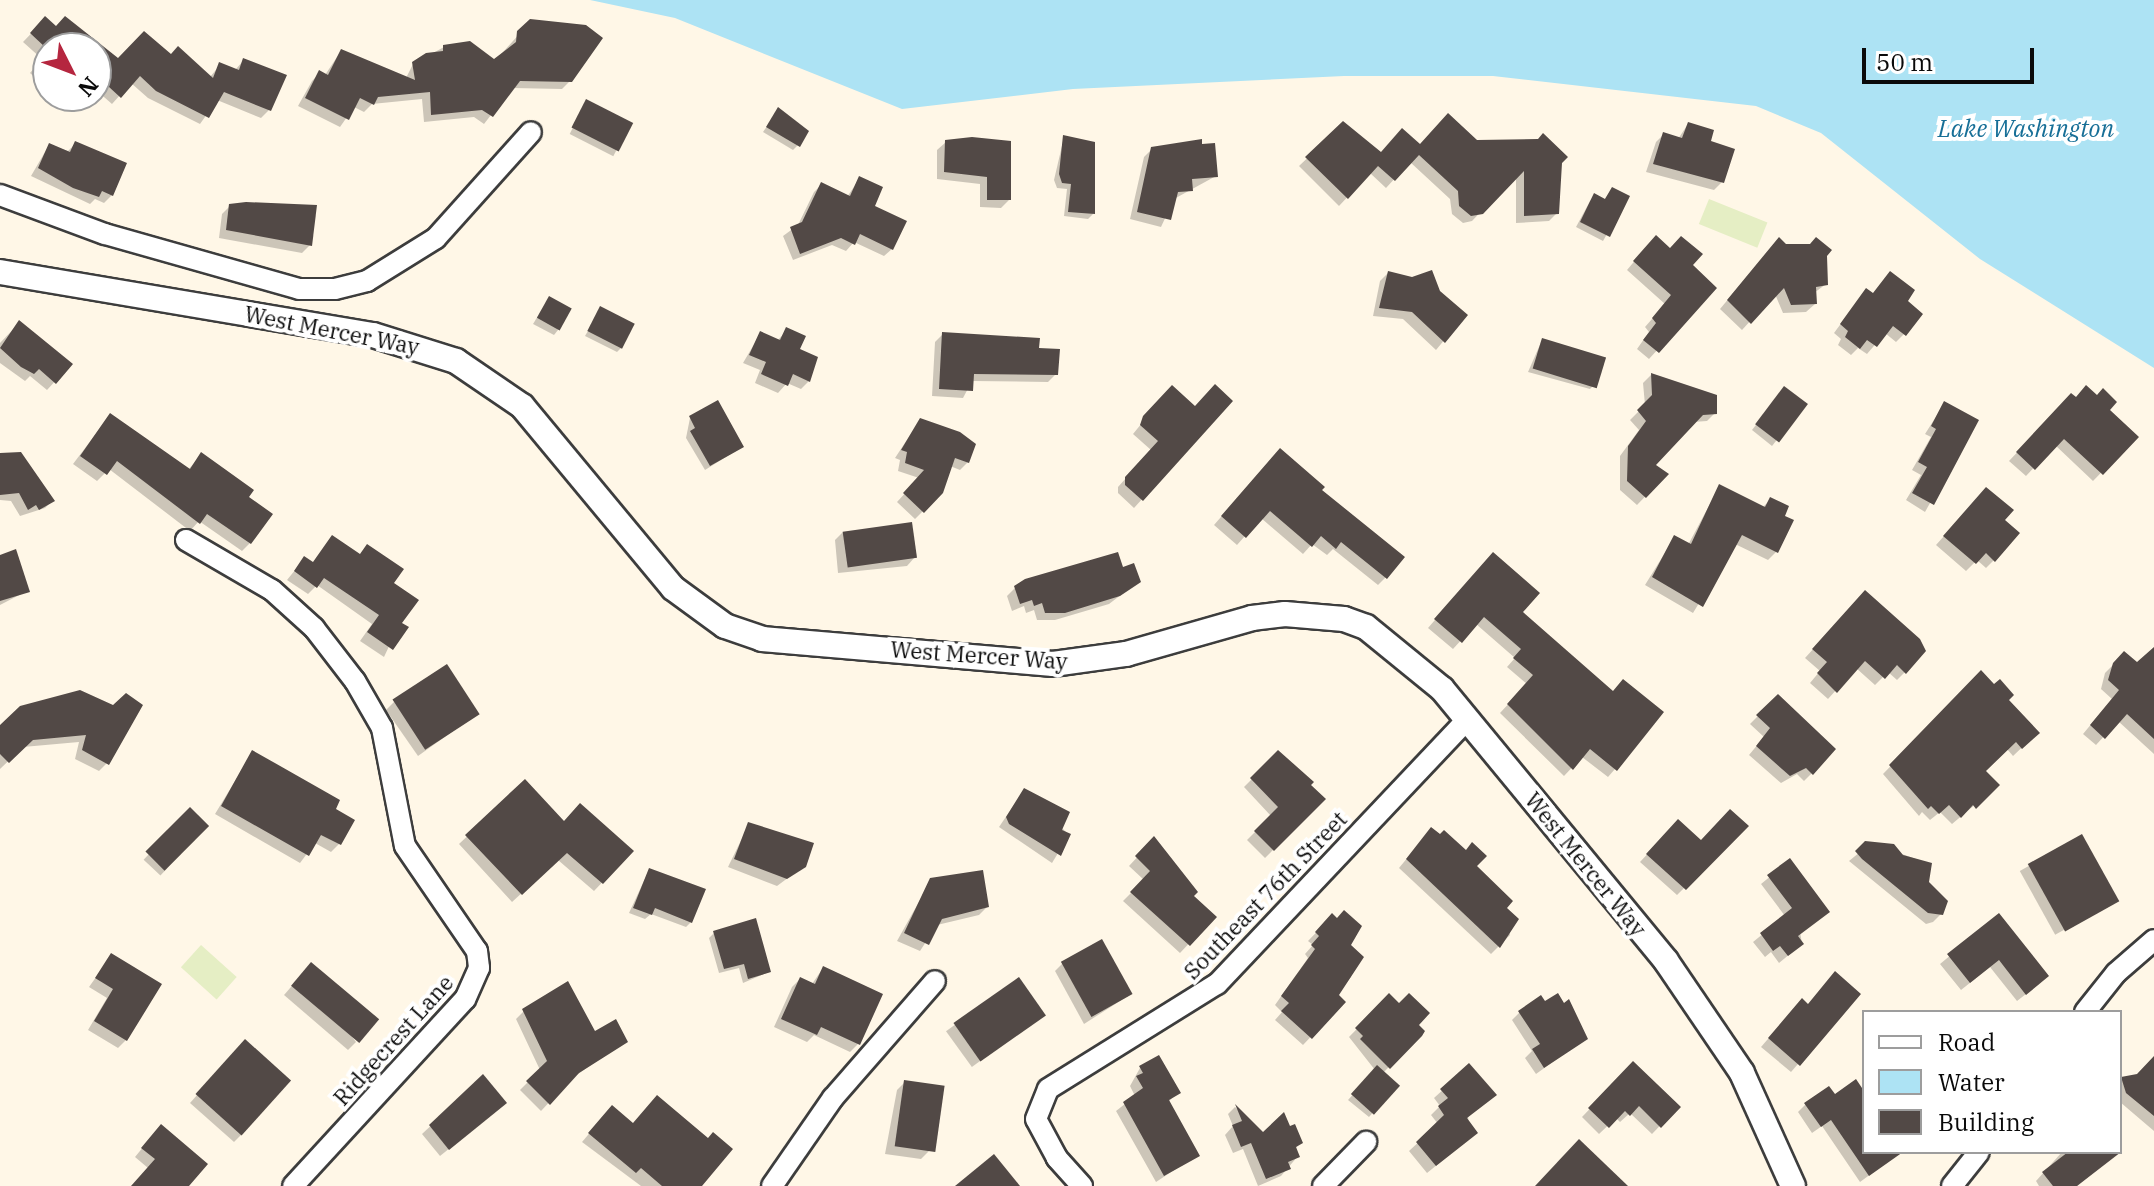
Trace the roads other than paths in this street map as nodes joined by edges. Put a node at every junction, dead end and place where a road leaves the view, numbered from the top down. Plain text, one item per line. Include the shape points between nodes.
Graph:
1 (531, 132) dead end
2 (0, 195) edge
3 (0, 272) edge
4 (299, 289) junction
5 (294, 320) junction
6 (186, 540) dead end
7 (1468, 719) junction
8 (2154, 940) edge
9 (935, 981) dead end
10 (2087, 1010) edge
11 (1366, 1142) dead end
12 (1977, 1154) edge
13 (293, 1186) edge
14 (772, 1186) edge
15 (1082, 1186) edge
16 (1323, 1186) edge
17 (1793, 1186) edge
18 (1952, 1186) edge

1 - 4 street via 461,212 407,261 367,281
2 - 4 street via 105,234
3 - 5 street, West Mercer Way
4 - 5 street
5 - 7 street, West Mercer Way via 425,348 480,373 522,406 557,444 673,588 725,626 762,639 1053,664 1126,654 1252,618 1344,619 1388,640
6 - 13 street, Ridgecrest Lane via 272,590 314,628 349,672 382,728 405,846 477,951 479,968 465,999
7 - 15 street, Southeast 76th Street via 1217,984 1048,1089 1036,1119 1057,1158
7 - 17 street, West Mercer Way via 1666,961 1718,1034 1762,1112
8 - 10 street via 2123,966
9 - 14 street via 833,1098
11 - 16 street
12 - 18 street

